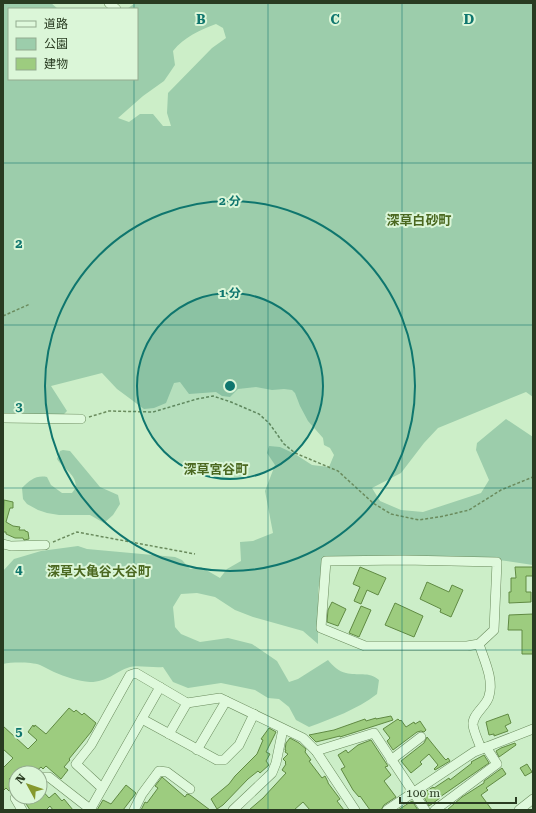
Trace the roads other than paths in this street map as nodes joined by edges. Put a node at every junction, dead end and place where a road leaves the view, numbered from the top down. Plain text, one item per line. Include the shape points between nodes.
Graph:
1 (3, 418) edge
2 (81, 419) road end
3 (3, 544) edge
4 (45, 545) road end
5 (479, 644) junction
6 (160, 687) junction
7 (226, 700) junction
8 (187, 703) junction
9 (254, 714) junction
10 (142, 719) junction
11 (283, 728) junction
12 (533, 729) edge
13 (169, 734) junction
14 (421, 737) dead end
15 (483, 748) junction
16 (197, 750) junction
17 (316, 751) junction
18 (391, 760) junction
19 (48, 777) edge
20 (102, 788) junction
21 (190, 789) dead end
22 (413, 793) junction
23 (533, 799) edge
24 (90, 810) edge
25 (134, 810) edge
26 (233, 810) edge
27 (355, 810) edge
28 (387, 810) edge
29 (424, 810) edge
30 (435, 810) edge
31 (519, 810) edge

1 - 2 street
3 - 4 street
5 - 5 street via 365,646 321,628 326,561 497,562 494,630
5 - 15 street via 490,679 490,695 474,720 473,726
6 - 8 street
6 - 10 street
6 - 20 street via 136,673 130,675 91,745 76,764
7 - 8 street via 220,698
7 - 9 street
7 - 16 street
8 - 13 street
9 - 11 street
9 - 16 street via 239,745 224,760 217,760
10 - 13 street
10 - 20 street
11 - 17 street via 303,738
11 - 26 street via 272,773
12 - 15 street
13 - 16 street
14 - 18 street
15 - 22 street
15 - 30 street via 497,764
17 - 18 street via 374,733
17 - 27 street
18 - 22 street
19 - 24 street
20 - 24 street
21 - 25 street via 168,772 159,771
22 - 28 street
22 - 29 street
23 - 31 street

